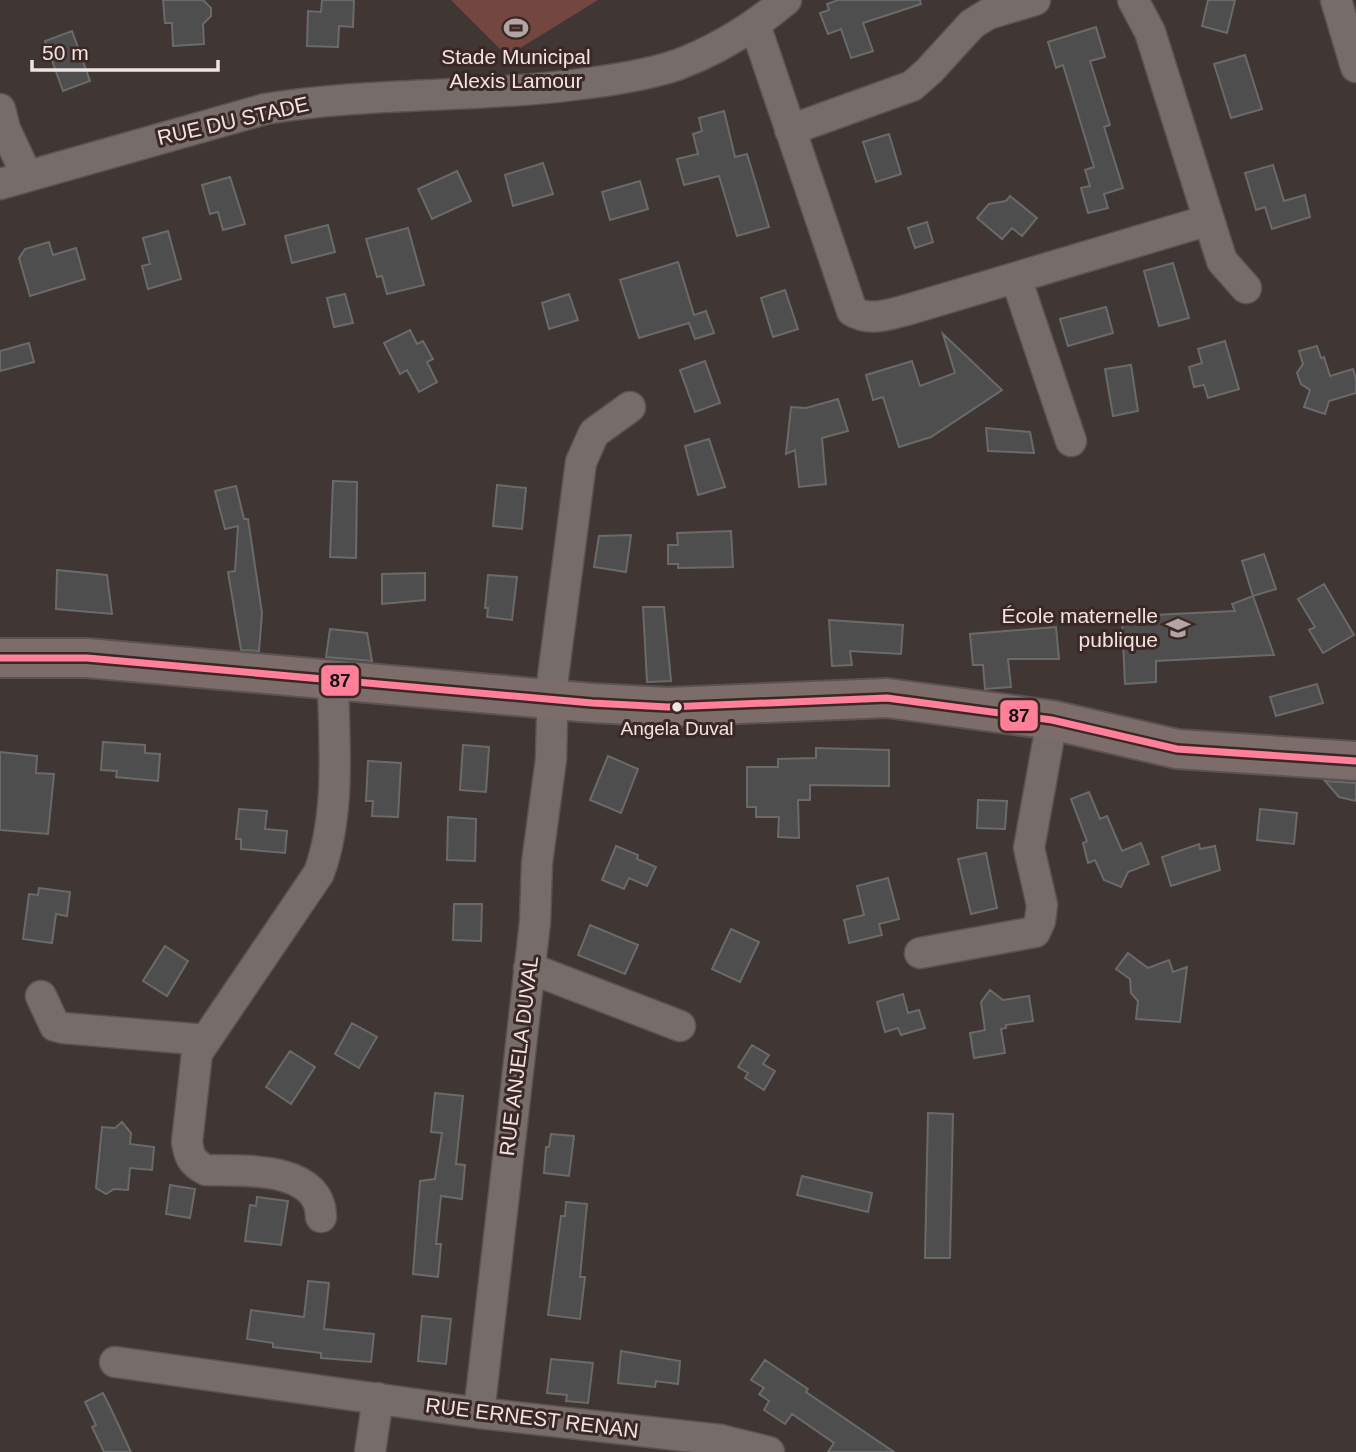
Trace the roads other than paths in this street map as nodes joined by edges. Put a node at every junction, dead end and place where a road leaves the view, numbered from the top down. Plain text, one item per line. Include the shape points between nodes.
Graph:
1 (786, 0) edge
2 (1035, 0) edge
3 (1133, 0) edge
4 (1336, 0) edge
5 (755, 25) junction
6 (1356, 67) edge
7 (0, 109) edge
8 (790, 130) junction
9 (13, 180) edge
10 (1209, 220) junction
11 (1016, 278) junction
12 (1246, 288) dead end
13 (630, 407) dead end
14 (1071, 441) dead end
15 (0, 658) edge
16 (333, 680) junction
17 (552, 699) junction
18 (1052, 720) junction
19 (1356, 761) edge
20 (920, 953) dead end
21 (530, 968) junction
22 (41, 996) dead end
23 (680, 1026) dead end
24 (206, 1041) junction
25 (321, 1217) dead end
26 (115, 1362) dead end
27 (378, 1398) junction
28 (478, 1413) junction
29 (370, 1452) edge
30 (769, 1452) edge

1 - 5 street, RUE DU STADE
2 - 8 street via 972,23 912,86
3 - 10 street via 1150,32
4 - 6 street
5 - 8 street
5 - 9 street, RUE DU STADE via 676,65 617,80 539,90 298,103
7 - 9 street
8 - 11 street via 852,311 860,317 880,316
10 - 11 street
10 - 12 street via 1222,261
11 - 14 street
13 - 17 street, RUE ANJELA DUVAL via 594,433 581,462
15 - 16 main road via 88,659
16 - 17 main road
16 - 24 street via 334,772 327,850 319,873
17 - 18 main road via 668,707 887,698
17 - 21 street, RUE ANJELA DUVAL via 551,759 537,863
18 - 19 main road via 1177,749
18 - 20 street via 1029,848 1042,905 1035,932
21 - 23 street
21 - 28 street, RUE ANJELA DUVAL
22 - 24 street via 55,1026
24 - 25 street via 197,1054 189,1155 206,1170 299,1181 318,1199
26 - 27 street, RUE ERNEST RENAN
27 - 28 street, RUE ERNEST RENAN
27 - 29 street
28 - 30 street, RUE ERNEST RENAN via 721,1440

